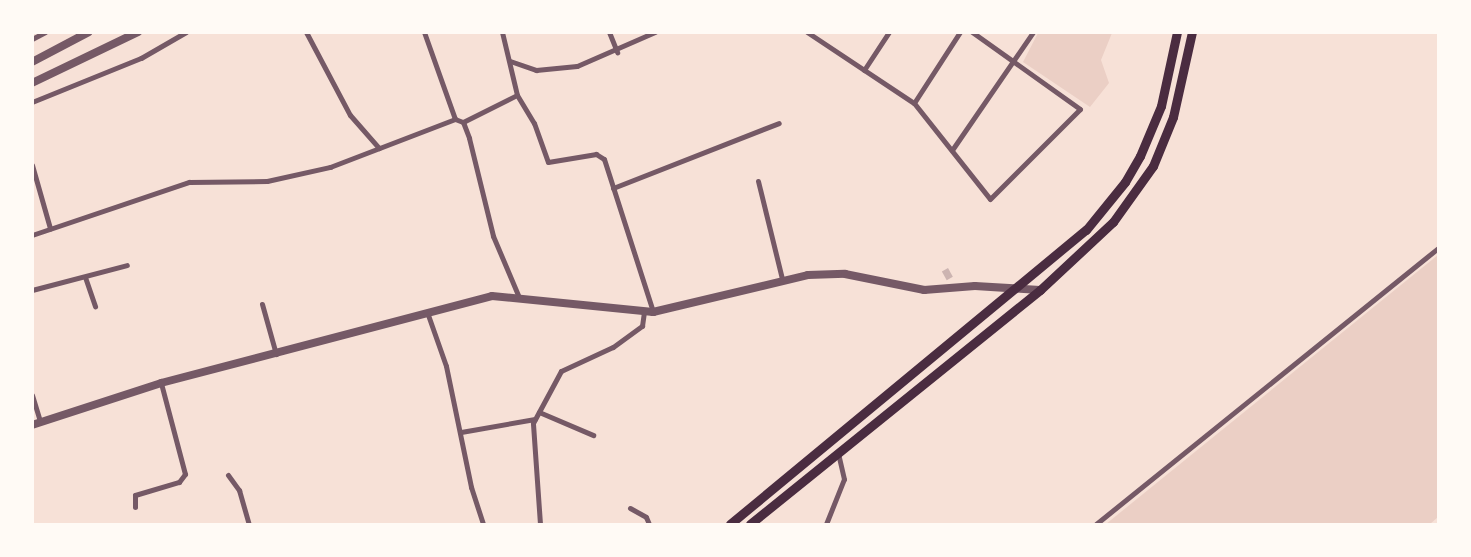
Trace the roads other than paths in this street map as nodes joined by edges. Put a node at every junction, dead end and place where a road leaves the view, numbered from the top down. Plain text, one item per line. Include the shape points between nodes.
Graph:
1 (45, 32) edge
2 (89, 32) edge
3 (138, 32) edge
4 (186, 32) edge
5 (306, 32) edge
6 (424, 32) edge
7 (502, 32) edge
8 (609, 32) edge
9 (807, 32) edge
10 (819, 32) edge
11 (889, 32) edge
12 (960, 32) edge
13 (972, 32) edge
14 (1033, 32) edge
15 (1177, 32) edge
16 (1192, 32) edge
17 (651, 34) edge
18 (815, 38) junction
19 (32, 40) edge
20 (617, 52) junction
21 (510, 61) junction
22 (1013, 61) junction
23 (32, 62) edge
24 (864, 70) junction
25 (32, 83) edge
26 (517, 95) junction
27 (32, 102) edge
28 (914, 103) junction
29 (454, 119) junction
30 (463, 122) junction
31 (779, 123) dead end
32 (379, 148) junction
33 (952, 150) junction
34 (32, 165) edge
35 (758, 182) dead end
36 (613, 188) junction
37 (50, 228) junction
38 (32, 235) edge
39 (1438, 248) edge
40 (127, 265) dead end
41 (85, 277) junction
42 (782, 279) junction
43 (1021, 287) junction
44 (32, 290) edge
45 (1040, 290) junction
46 (518, 295) junction
47 (262, 304) dead end
48 (95, 306) dead end
49 (427, 311) junction
50 (644, 312) junction
51 (653, 312) junction
52 (276, 354) junction
53 (161, 384) junction
54 (32, 395) edge
55 (539, 412) junction
56 (535, 419) junction
57 (36, 424) edge
58 (461, 432) junction
59 (593, 435) dead end
60 (838, 453) junction
61 (228, 475) dead end
62 (135, 507) dead end
63 (630, 508) dead end
64 (249, 524) edge
65 (483, 524) edge
66 (540, 524) edge
67 (649, 524) edge
68 (730, 524) edge
69 (750, 524) edge
70 (826, 524) edge
71 (1096, 524) edge

1 - 19 street
2 - 23 street
3 - 25 street
4 - 27 street via 141,58
5 - 32 street via 350,115
6 - 29 street
7 - 21 street
8 - 20 street
9 - 18 street
10 - 18 street
11 - 24 street
12 - 28 street
13 - 22 street
14 - 22 street
15 - 43 main road via 1161,106 1125,182 1086,230
16 - 45 main road via 1173,117 1153,166 1113,222
17 - 20 street
18 - 24 street
20 - 21 street via 536,70
21 - 26 street
22 - 33 street
22 - 33 street via 1080,109 990,199
24 - 28 street
26 - 30 street
26 - 36 street via 534,122 548,162 596,154 604,159
28 - 33 street
29 - 30 street
29 - 32 street
30 - 46 street via 493,236
31 - 36 street
32 - 37 street via 330,167 267,181 189,182
34 - 37 street
35 - 42 street
36 - 51 street
37 - 38 street
39 - 71 street
40 - 41 street
41 - 44 street
41 - 48 street
42 - 43 street via 845,274 924,290
42 - 51 street
43 - 45 street
43 - 68 main road
45 - 60 main road
46 - 49 street via 492,296
46 - 50 street via 601,310
47 - 52 street
49 - 52 street
49 - 58 street via 446,366
50 - 51 street
50 - 55 street via 642,326 612,347 561,371
52 - 53 street
53 - 57 street
53 - 62 street via 185,474 179,482 135,495
54 - 57 street
55 - 56 street
55 - 59 street
56 - 58 street
56 - 66 street
58 - 65 street via 471,487
60 - 69 main road
60 - 70 street via 843,459 844,478
61 - 64 street via 239,490
63 - 67 street

